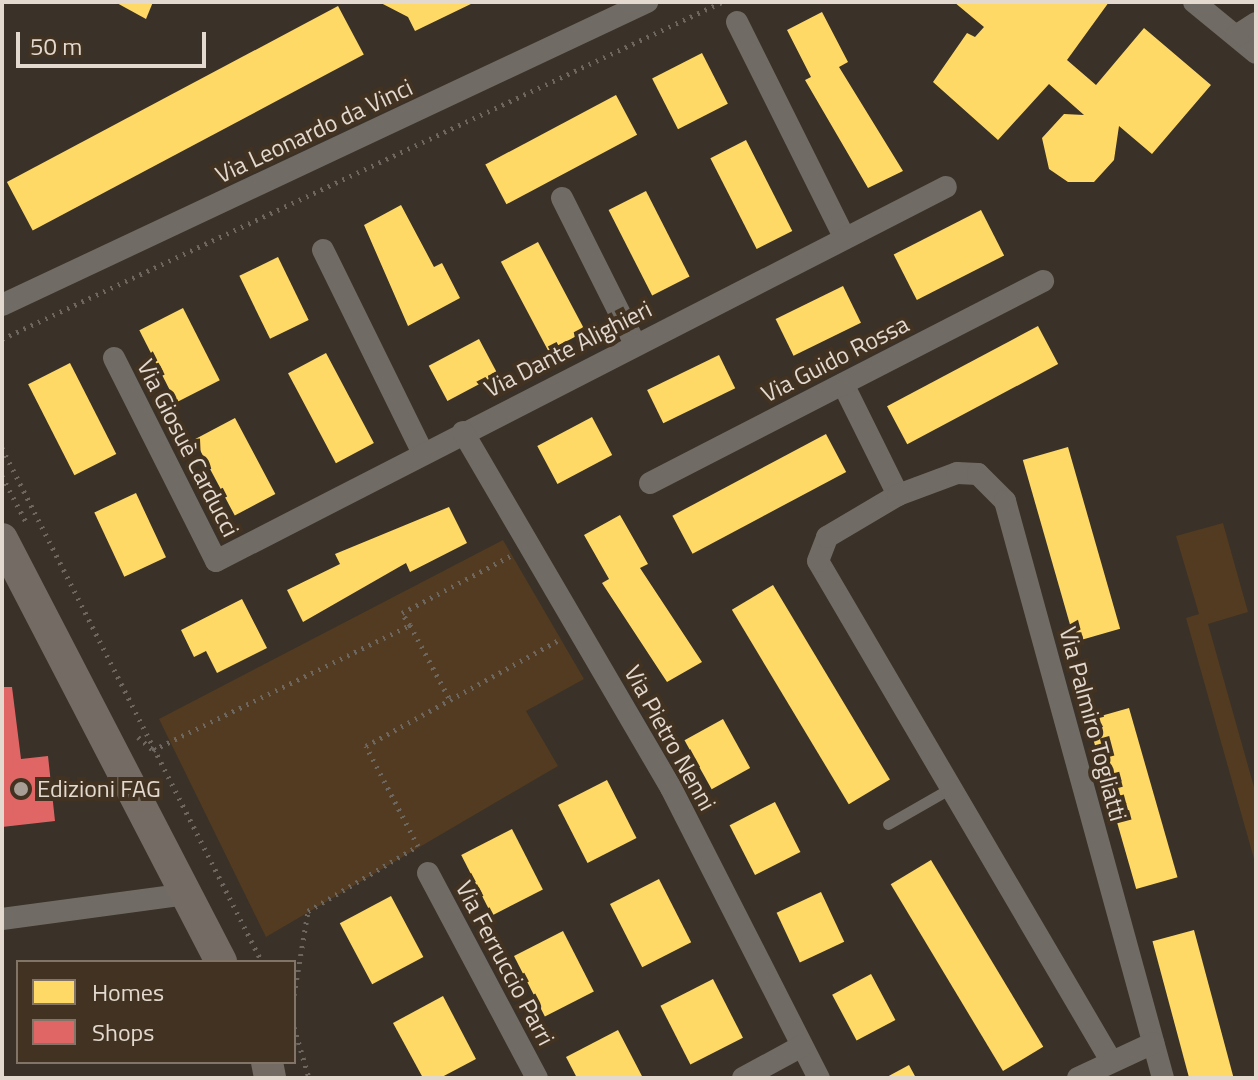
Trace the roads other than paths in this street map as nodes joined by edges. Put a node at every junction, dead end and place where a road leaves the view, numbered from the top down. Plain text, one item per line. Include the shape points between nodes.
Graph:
1 (647, 2) edge
2 (1194, 2) edge
3 (737, 22) dead end
4 (1256, 23) edge
5 (1236, 36) junction
6 (1256, 53) edge
7 (946, 187) dead end
8 (562, 198) dead end
9 (844, 237) junction
10 (323, 250) dead end
11 (1043, 281) dead end
12 (2, 305) edge
13 (635, 344) junction
14 (114, 358) dead end
15 (843, 384) junction
16 (463, 432) junction
17 (423, 453) junction
18 (650, 483) dead end
19 (898, 495) junction
20 (2, 539) edge
21 (216, 561) joint
22 (2, 569) edge
23 (32, 598) junction
24 (949, 789) junction
25 (888, 824) dead end
26 (428, 873) dead end
27 (186, 894) junction
28 (2, 919) edge
29 (220, 960) edge
30 (1153, 1043) junction
31 (802, 1046) junction
32 (1110, 1059) junction
33 (537, 1078) edge
34 (743, 1078) edge
35 (819, 1078) edge
36 (1078, 1078) edge
37 (1163, 1078) edge

1 - 12 street, Via Leonardo da Vinci
2 - 5 street
3 - 9 street
4 - 5 street
5 - 6 street
7 - 9 street, Via Dante Alighieri
8 - 13 street
9 - 13 street, Via Dante Alighieri
10 - 17 street
11 - 15 street, Via Guido Rossa
13 - 16 street, Via Dante Alighieri
14 - 21 street, Via Giosuè Carducci
15 - 18 street, Via Guido Rossa
15 - 19 street
16 - 17 street, Via Dante Alighieri
16 - 31 street, Via Pietro Nenni via 671,788
17 - 21 street, Via Dante Alighieri
19 - 24 street, Via Palmiro Togliatti via 827,537 818,561
19 - 30 street, Via Palmiro Togliatti via 957,473 978,474 1005,501
20 - 23 main road
22 - 23 main road
23 - 27 main road
24 - 25 lane
24 - 32 street, Via Palmiro Togliatti
26 - 33 street, Via Ferruccio Parri
27 - 28 street
27 - 29 main road
30 - 32 street
30 - 37 street, Via Palmiro Togliatti
31 - 34 street
31 - 35 street, Via Pietro Nenni
32 - 36 street

